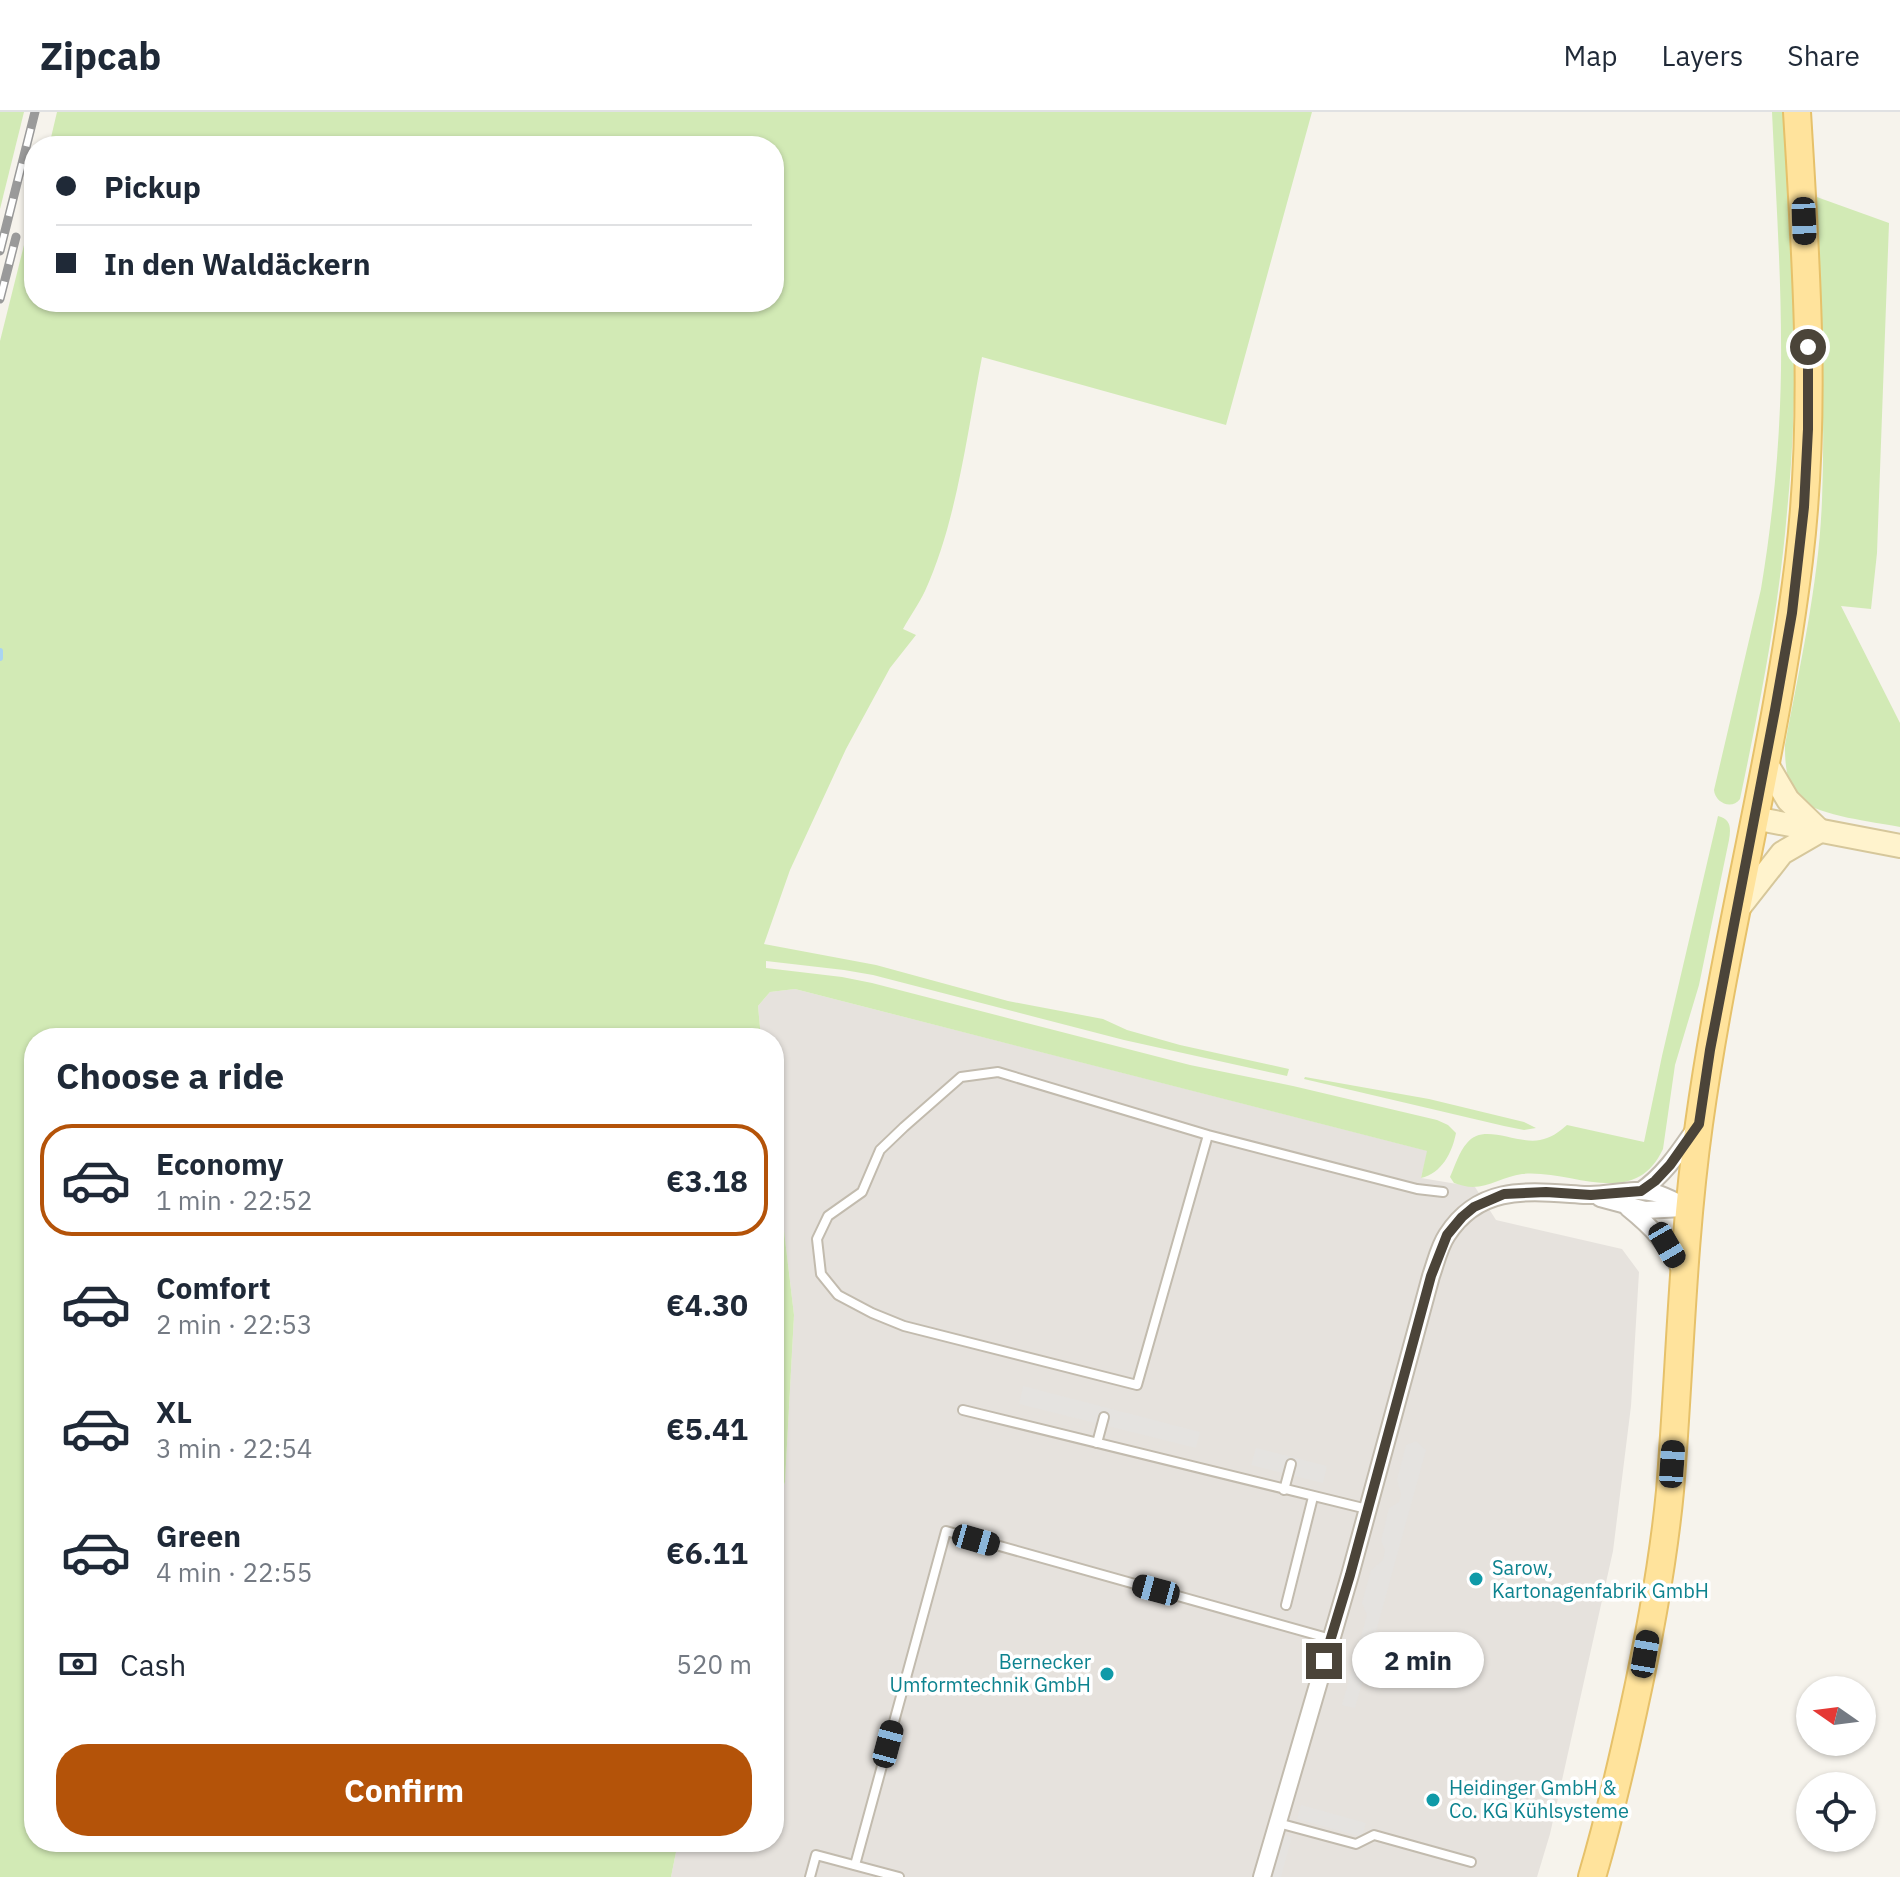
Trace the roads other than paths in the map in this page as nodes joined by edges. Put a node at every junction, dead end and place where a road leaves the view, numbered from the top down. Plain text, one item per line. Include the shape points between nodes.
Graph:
1 (1797, 112) edge
2 (1765, 761) junction
3 (1754, 818) junction
4 (1820, 831) junction
5 (1900, 846) edge
6 (1736, 911) junction
7 (1699, 1124) junction
8 (1208, 1135) junction
9 (1641, 1191) junction
10 (1443, 1192) dead end
11 (1591, 1195) junction
12 (1627, 1207) junction
13 (1689, 1208) junction
14 (1683, 1274) junction
15 (963, 1410) dead end
16 (1104, 1417) dead end
17 (1097, 1443) junction
18 (1291, 1464) dead end
19 (1284, 1490) junction
20 (1313, 1497) junction
21 (1367, 1509) junction
22 (1286, 1605) dead end
23 (1331, 1639) junction
24 (1277, 1823) junction
25 (1471, 1862) dead end
26 (855, 1865) junction
27 (810, 1877) edge
28 (899, 1877) edge
29 (1262, 1877) edge
30 (1592, 1877) edge

1 - 2 main road via 1808,429 1800,557
2 - 3 main road
2 - 4 street via 1788,800
3 - 4 street
3 - 6 main road
4 - 5 street
4 - 6 street via 1782,853
6 - 7 main road
7 - 9 street via 1670,1165
7 - 13 main road
8 - 8 lane via 1137,1385 904,1326 838,1295 821,1274 817,1239 828,1216 862,1192 880,1150 961,1077 998,1072
8 - 10 lane
9 - 11 street
9 - 13 street
11 - 12 street
11 - 21 street via 1504,1194 1474,1207 1447,1235
12 - 13 street
12 - 14 street via 1667,1245
13 - 14 main road
14 - 30 main road via 1663,1547 1641,1676
15 - 17 lane
16 - 17 lane
17 - 19 lane
18 - 19 lane
19 - 20 lane
20 - 21 lane
20 - 22 lane
21 - 23 street
23 - 24 street
23 - 26 lane via 946,1531
24 - 25 lane via 1356,1844 1374,1835
24 - 29 street
26 - 27 lane via 816,1855
26 - 28 lane

